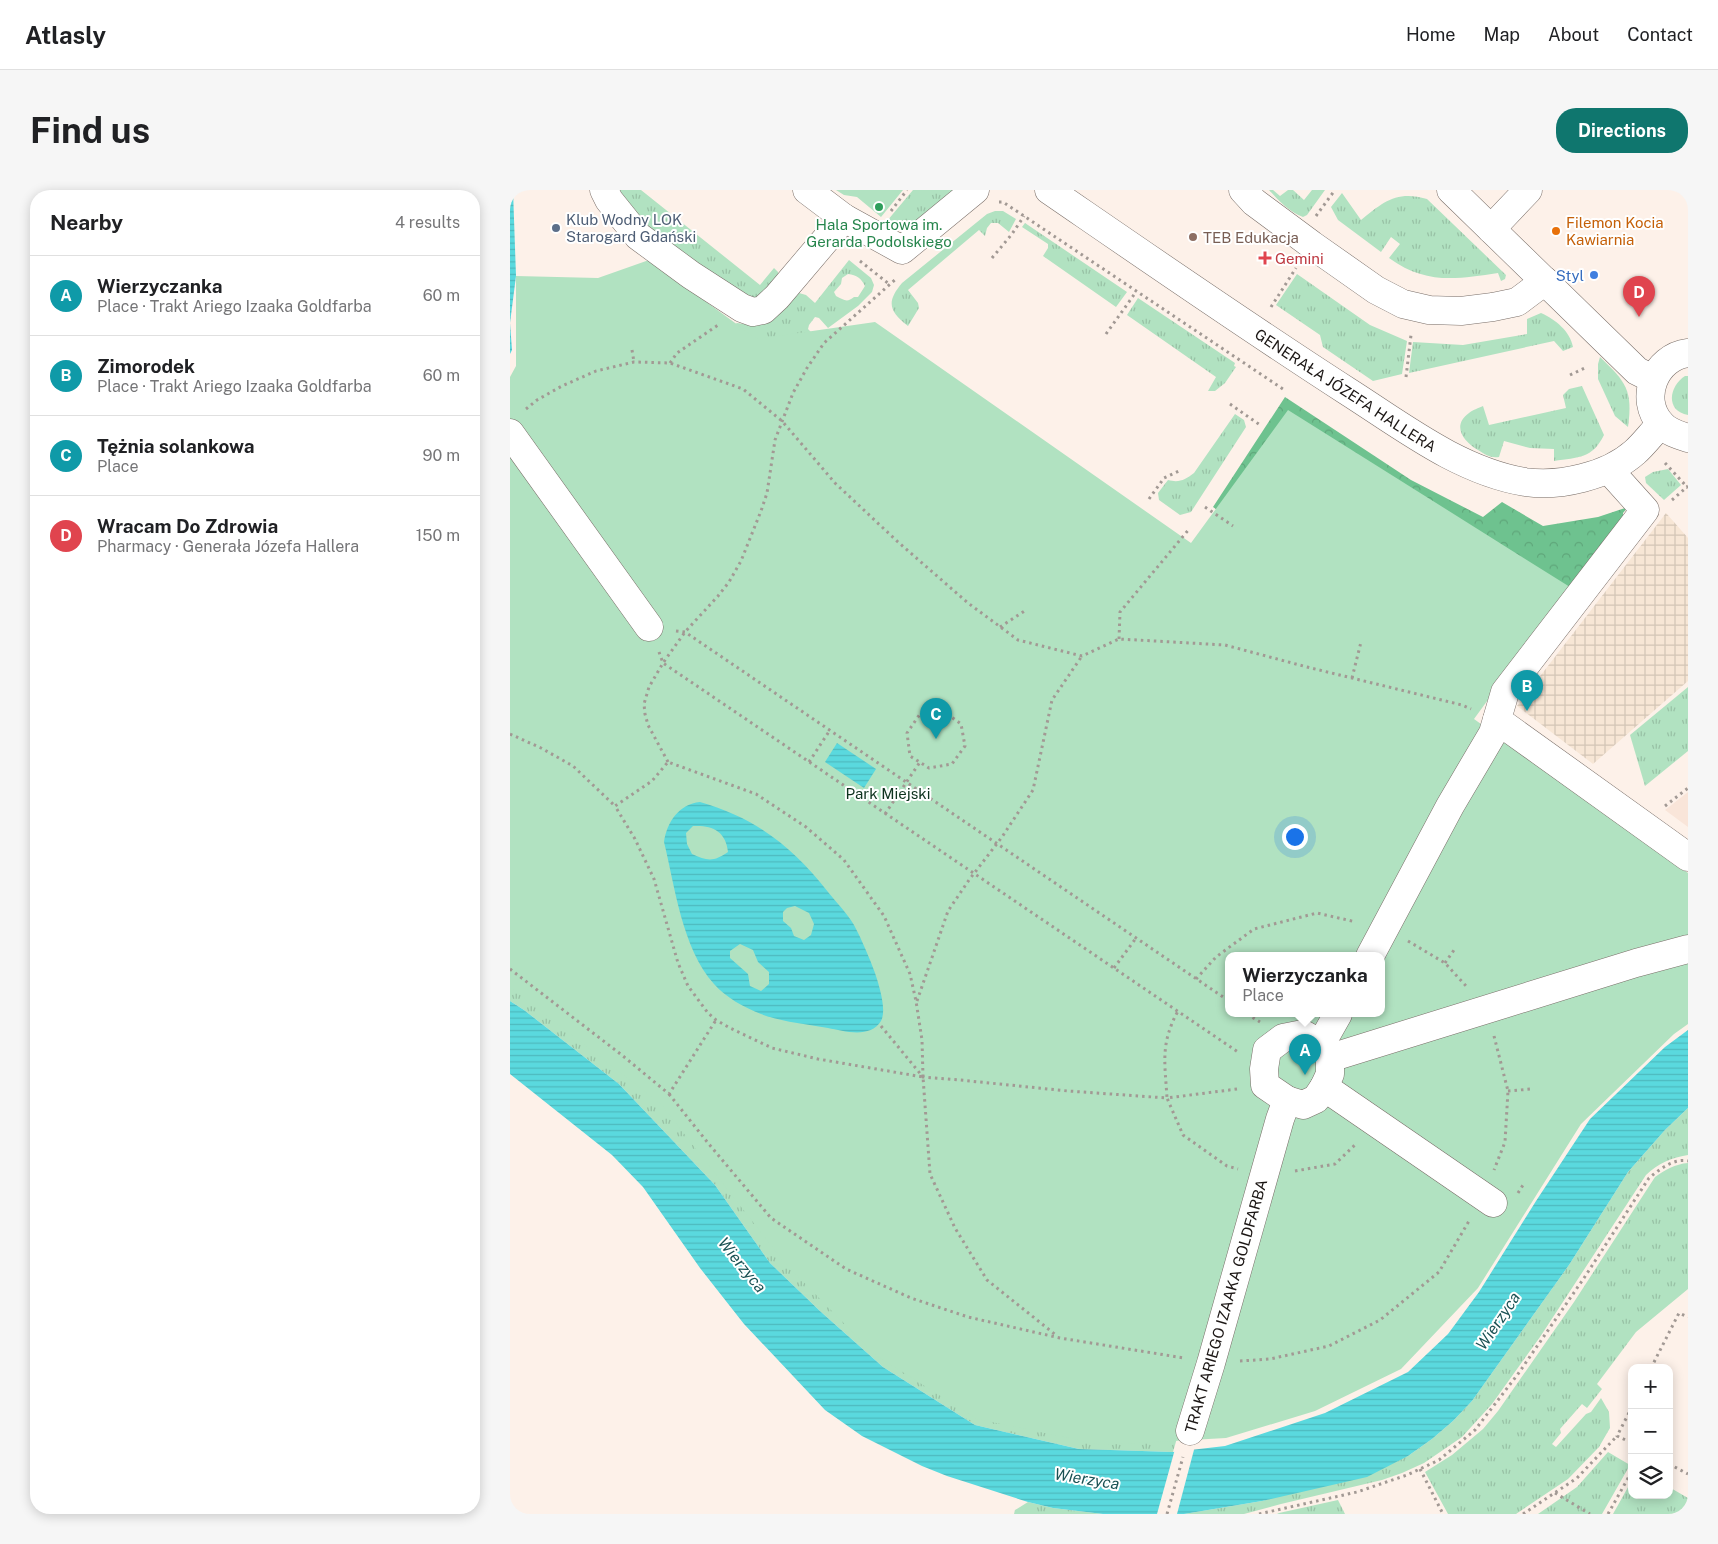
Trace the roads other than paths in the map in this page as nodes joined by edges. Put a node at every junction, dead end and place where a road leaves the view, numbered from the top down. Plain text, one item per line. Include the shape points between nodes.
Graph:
1 (604, 190) edge
2 (807, 190) edge
3 (1049, 190) edge
4 (1243, 190) edge
5 (1451, 190) edge
6 (1528, 190) edge
7 (984, 196) edge
8 (844, 218) junction
9 (1491, 229) junction
10 (1545, 281) junction
11 (1688, 354) edge
12 (1653, 379) junction
13 (517, 422) edge
14 (1661, 424) junction
15 (1688, 438) edge
16 (1609, 470) junction
17 (649, 627) dead end
18 (1497, 720) junction
19 (1688, 857) edge
20 (1688, 949) edge
21 (1372, 952) edge
22 (1337, 1017) edge
23 (1326, 1051) junction
24 (1324, 1087) junction
25 (1287, 1100) junction
26 (1489, 1200) road end
27 (1190, 1431) road end

1 - 8 street via 638,236 691,275 752,312 763,310
2 - 8 street
3 - 16 street, GENERAŁA JÓZEFA HALLERA via 1280,347 1446,452 1486,472 1526,482 1564,482
4 - 10 street via 1254,202 1312,245 1376,290 1404,304 1429,310 1493,307 1517,302
5 - 9 street
6 - 9 street
7 - 8 street via 902,250
9 - 10 street
10 - 12 street via 1637,371
11 - 12 street via 1672,358
12 - 14 street via 1650,394 1652,410
13 - 17 street
14 - 15 street via 1675,435
14 - 16 street, GENERAŁA JÓZEFA HALLERA via 1635,452
16 - 18 street via 1645,510 1505,692
18 - 19 street
18 - 21 street via 1493,733
20 - 23 street via 1486,1009
22 - 23 street
23 - 24 street via 1330,1074
23 - 25 street via 1303,1034 1283,1038 1267,1050 1265,1086
24 - 25 street via 1316,1099 1303,1105
24 - 26 street
25 - 27 street, TRAKT ARIEGO IZAAKA GOLDFARBA

